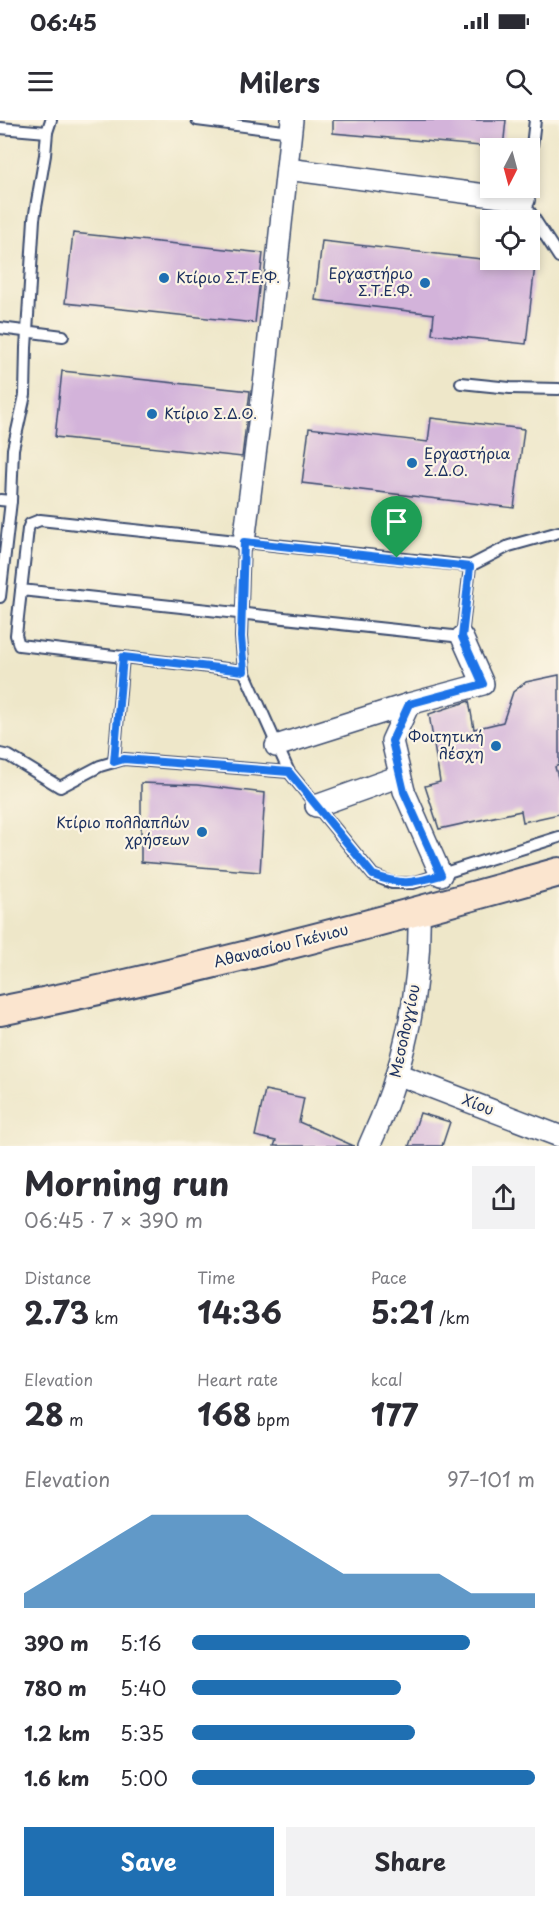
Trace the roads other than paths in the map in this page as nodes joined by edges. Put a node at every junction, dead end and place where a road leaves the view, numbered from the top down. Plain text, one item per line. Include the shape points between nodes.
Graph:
1 (51, 120) edge
2 (197, 120) edge
3 (535, 120) edge
4 (292, 126) edge
5 (0, 128) edge
6 (47, 132) junction
7 (533, 138) edge
8 (287, 169) junction
9 (480, 189) edge
10 (526, 198) edge
11 (559, 257) edge
12 (0, 328) edge
13 (27, 332) junction
14 (63, 336) dead end
15 (461, 383) dead end
16 (559, 389) edge
17 (5, 501) edge
18 (559, 532) edge
19 (244, 542) junction
20 (2, 556) edge
21 (25, 561) junction
22 (470, 567) junction
23 (21, 590) junction
24 (0, 597) edge
25 (242, 614) junction
26 (462, 637) junction
27 (123, 657) junction
28 (244, 671) junction
29 (409, 704) junction
30 (276, 746) junction
31 (0, 754) edge
32 (114, 762) junction
33 (289, 772) junction
34 (400, 776) junction
35 (316, 806) junction
36 (559, 837) edge
37 (559, 872) edge
38 (441, 875) junction
39 (418, 912) junction
40 (0, 1011) edge
41 (397, 1074) junction
42 (559, 1136) edge
43 (369, 1146) edge

1 - 6 lane
2 - 4 lane
3 - 7 lane
4 - 8 street
5 - 6 lane
6 - 13 lane via 34,219
8 - 9 street
8 - 19 street
10 - 11 lane via 528,209
12 - 13 lane
13 - 14 lane
13 - 17 lane via 25,395
15 - 16 lane
17 - 20 lane
18 - 22 lane via 509,546
19 - 21 lane via 40,520 28,529
19 - 22 lane
19 - 25 lane
20 - 21 lane
20 - 24 lane
21 - 23 lane
22 - 26 lane
23 - 25 lane
23 - 27 lane via 16,635 20,645
25 - 26 lane
25 - 28 lane
26 - 29 street via 483,684
27 - 28 lane
27 - 32 lane
28 - 30 lane
29 - 30 street
29 - 34 street via 392,741
30 - 33 lane
31 - 32 lane via 60,787
32 - 33 lane via 124,759
33 - 35 lane
34 - 35 street
34 - 38 street
35 - 38 lane via 373,875 393,883 413,883
36 - 38 lane
37 - 39 street, Αθανασίου Γκένιου
39 - 40 street, Αθανασίου Γκένιου
39 - 41 street, Μεσολογγίου via 415,985
41 - 42 street, Χίου
41 - 43 street, Μεσολογγίου

